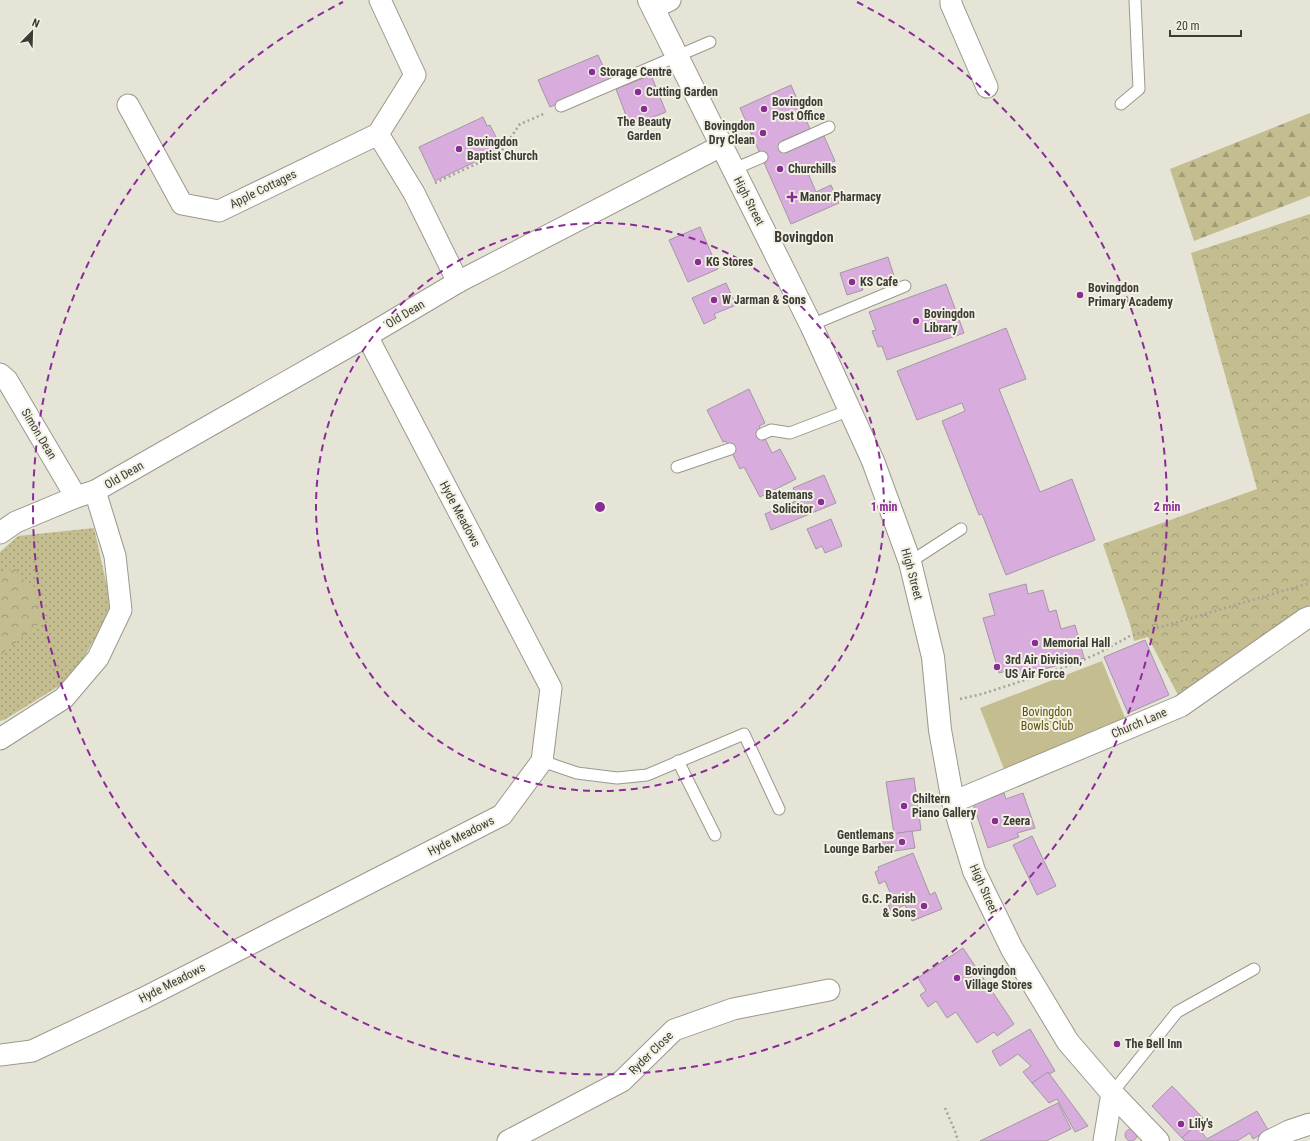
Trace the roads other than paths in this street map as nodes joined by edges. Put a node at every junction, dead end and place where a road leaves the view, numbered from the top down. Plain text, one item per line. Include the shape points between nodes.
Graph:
1 (380, 0) edge
2 (951, 0) edge
3 (1135, 0) edge
4 (657, 3) edge
5 (710, 42) dead end
6 (677, 56) junction
7 (987, 87) dead end
8 (1121, 104) dead end
9 (128, 105) dead end
10 (561, 106) road end
11 (829, 127) dead end
12 (378, 134) junction
13 (721, 146) junction
14 (784, 147) dead end
15 (762, 157) dead end
16 (732, 170) junction
17 (458, 282) junction
18 (905, 286) dead end
19 (811, 325) junction
20 (367, 336) junction
21 (0, 374) edge
22 (850, 410) junction
23 (762, 434) dead end
24 (730, 449) dead end
25 (677, 467) dead end
26 (86, 494) junction
27 (961, 529) dead end
28 (0, 533) edge
29 (910, 562) junction
30 (1310, 617) edge
31 (0, 739) edge
32 (542, 761) junction
33 (678, 762) junction
34 (953, 802) junction
35 (779, 809) dead end
36 (715, 835) dead end
37 (1254, 969) dead end
38 (829, 990) dead end
39 (0, 1055) edge
40 (1112, 1093) junction
41 (1310, 1124) edge
42 (508, 1141) edge
43 (1104, 1141) edge
44 (1158, 1141) edge
45 (1269, 1141) edge

1 - 12 street via 415,75
2 - 7 street
3 - 8 lane via 1139,89
4 - 6 street, High Street
5 - 6 lane
6 - 10 lane
6 - 13 street, High Street
9 - 12 street, Apple Cottages via 182,204 219,211
11 - 14 lane
12 - 17 street via 414,193
13 - 16 street, High Street
13 - 17 street, Old Dean
15 - 16 lane
16 - 19 street, High Street
17 - 20 street, Old Dean
18 - 19 lane
19 - 22 street, High Street
20 - 26 street, Old Dean
20 - 32 street, Hyde Meadows via 551,688
21 - 26 street, Simon Dean
22 - 23 lane via 790,433 771,430
22 - 29 street, High Street via 873,460
24 - 25 lane
26 - 28 street, Old Dean via 16,522
26 - 31 street, Old Dean via 115,556 121,610 98,658 64,698
27 - 29 lane
29 - 34 street, High Street via 933,657 940,730
30 - 34 street, Church Lane via 1181,706
32 - 33 lane via 577,773 617,778 647,775
32 - 39 street, Hyde Meadows via 502,815 144,998 32,1051
33 - 35 lane via 744,734
33 - 36 lane
34 - 40 street, High Street via 974,871 1012,949 1068,1042
37 - 40 lane via 1177,1012
38 - 42 street, Ryder Close via 733,1009 674,1030 622,1081
40 - 43 street
40 - 44 street, High Street
41 - 45 street

